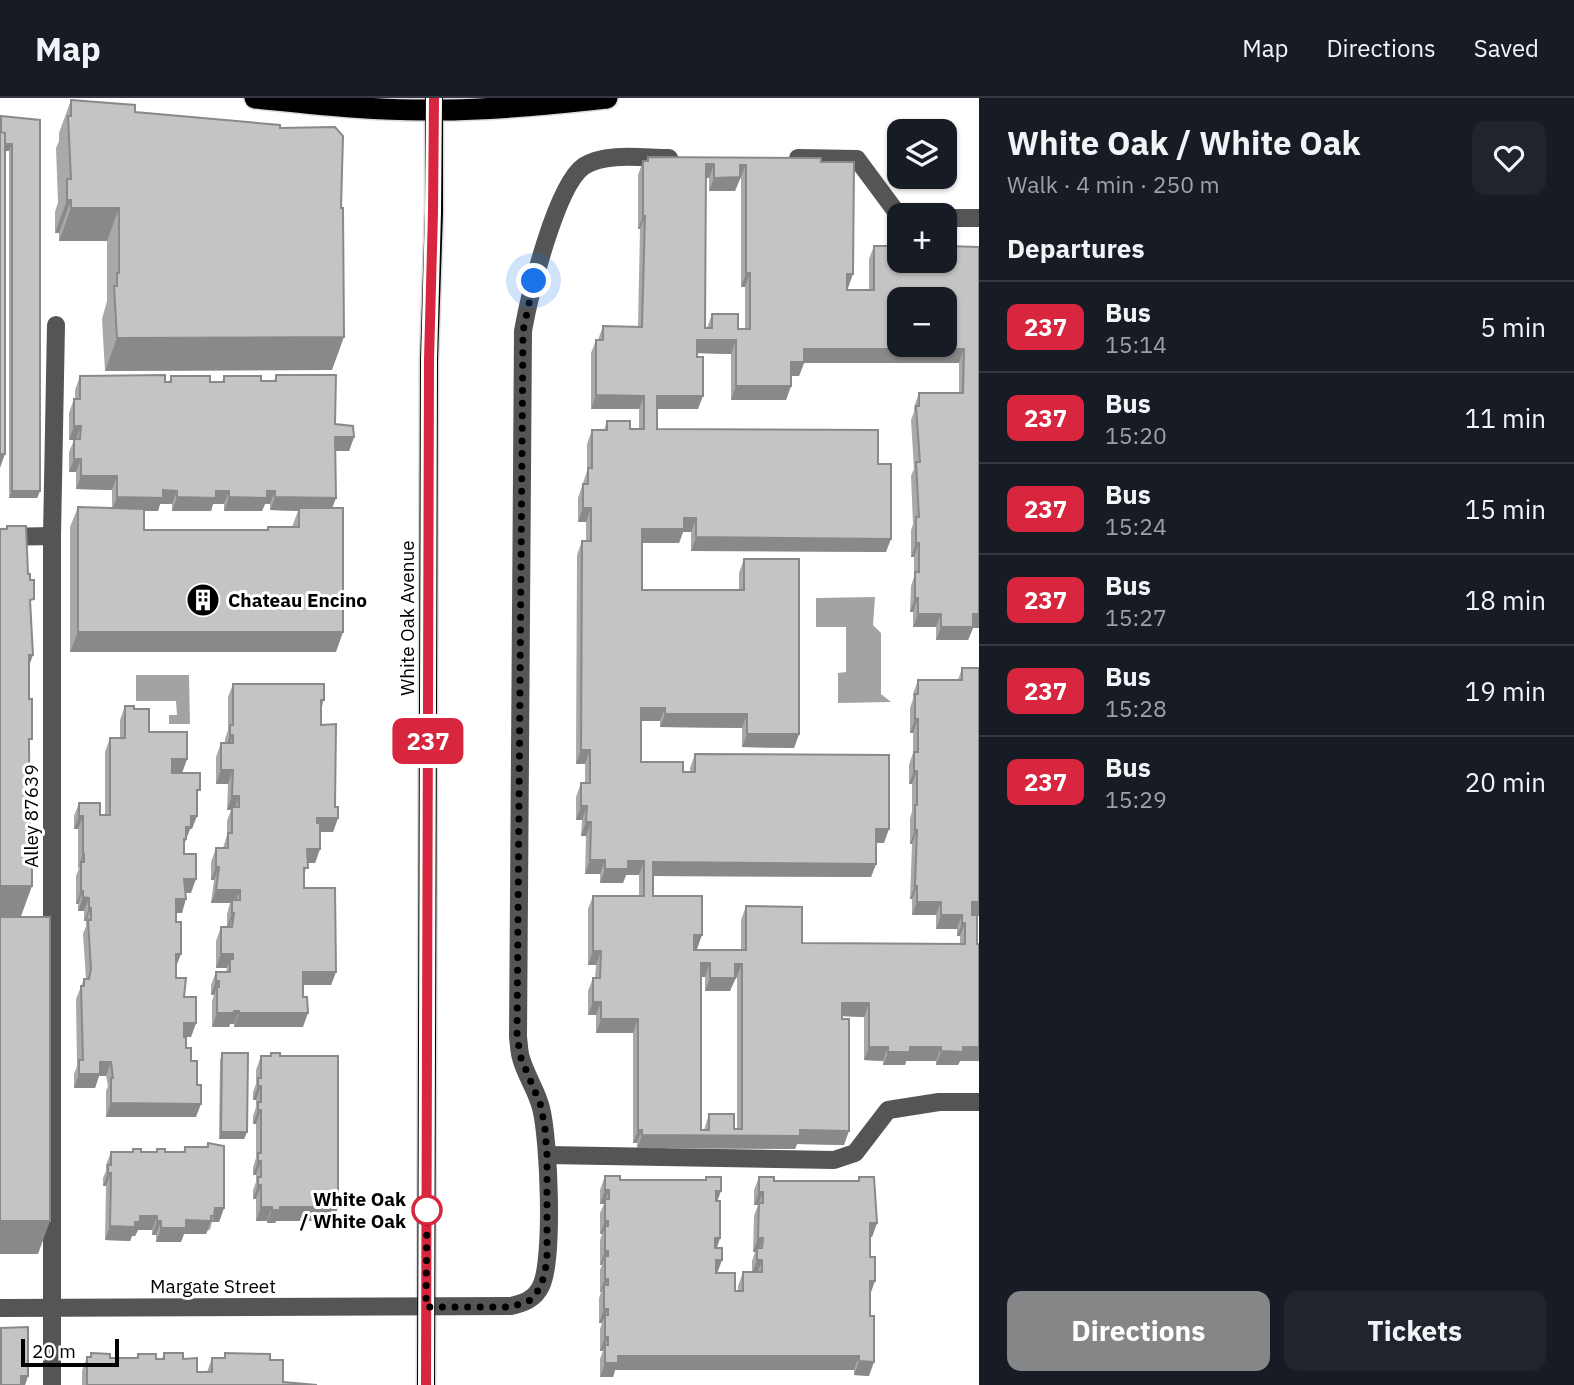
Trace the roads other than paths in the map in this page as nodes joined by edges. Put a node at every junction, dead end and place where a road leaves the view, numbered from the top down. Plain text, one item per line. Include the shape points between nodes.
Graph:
1 (255, 98) edge
2 (607, 98) edge
3 (434, 104) edge
4 (687, 158) edge
5 (778, 158) edge
6 (890, 203) edge
7 (957, 218) edge
8 (979, 218) edge
9 (56, 325) dead end
10 (0, 537) edge
11 (52, 537) junction
12 (979, 1102) edge
13 (547, 1155) junction
14 (426, 1307) junction
15 (0, 1308) edge
16 (53, 1308) junction
17 (52, 1385) edge
18 (426, 1385) edge

1 - 3 highway via 355,108
2 - 3 highway via 496,109
3 - 14 main road, White Oak Avenue
4 - 13 street via 611,158 585,165 575,174 548,235 523,331 517,1037 541,1106
5 - 6 street via 857,159
7 - 8 street
9 - 11 street, Alley 87639
10 - 11 street
11 - 16 street, Alley 87639
12 - 13 street via 939,1102 888,1110 855,1153 834,1160
13 - 14 street via 547,1262 541,1287 529,1301 511,1307
14 - 16 street, Margate Street
14 - 18 main road, White Oak Avenue
15 - 16 street, Margate Street
16 - 17 street, Alley 87639

